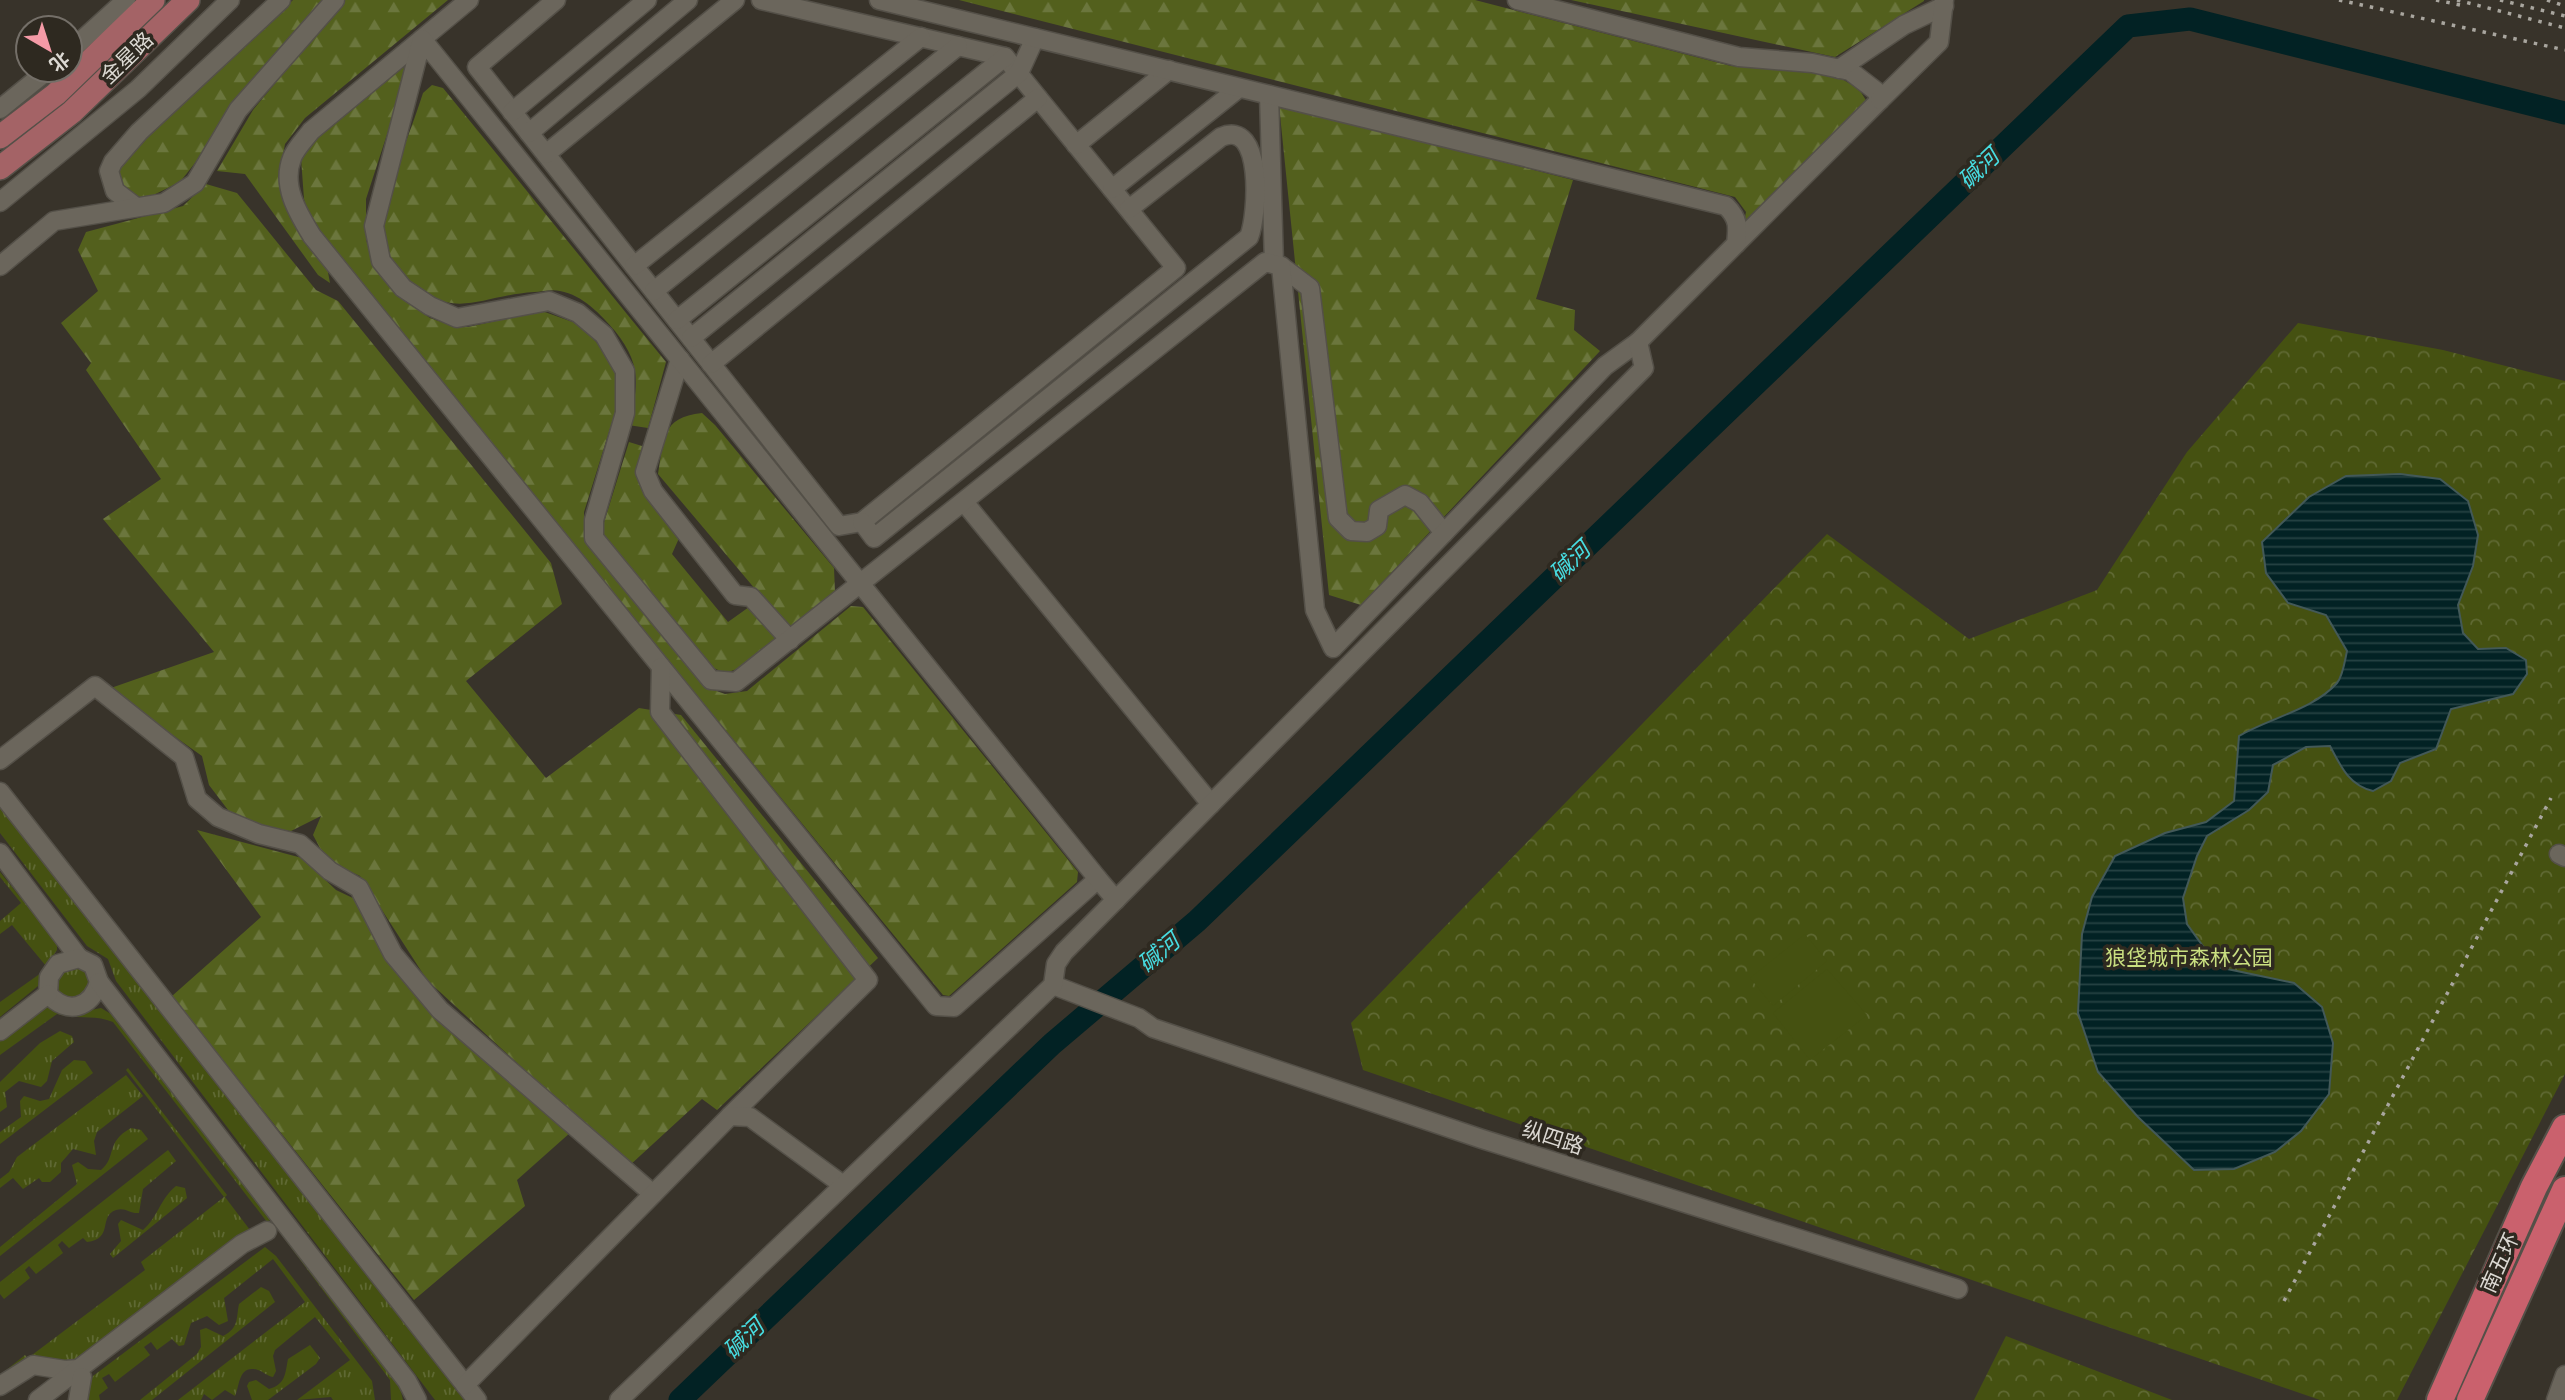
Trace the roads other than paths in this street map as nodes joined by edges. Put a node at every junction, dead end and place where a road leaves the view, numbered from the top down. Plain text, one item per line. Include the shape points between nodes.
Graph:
1 (126, 0) edge
2 (153, 0) edge
3 (188, 0) edge
4 (230, 0) edge
5 (281, 0) edge
6 (335, 0) edge
7 (469, 0) edge
8 (556, 0) edge
9 (646, 0) edge
10 (688, 0) edge
11 (735, 0) edge
12 (761, 0) edge
13 (879, 0) edge
14 (1517, 0) edge
15 (1944, 3) edge
16 (920, 37) junction
17 (84, 38) edge
18 (1035, 38) junction
19 (422, 39) junction
20 (958, 46) junction
21 (1005, 57) junction
22 (1839, 69) junction
23 (1168, 70) junction
24 (1019, 74) junction
25 (31, 84) edge
26 (1239, 88) junction
27 (1269, 95) junction
28 (1038, 98) junction
29 (1880, 100) junction
30 (0, 110) edge
31 (512, 111) junction
32 (528, 133) junction
33 (0, 137) edge
34 (1076, 145) junction
35 (546, 154) junction
36 (0, 168) edge
37 (1112, 189) junction
38 (0, 202) edge
39 (136, 207) junction
40 (1129, 209) junction
41 (1736, 244) junction
42 (1278, 265) junction
43 (0, 266) edge
44 (634, 266) junction
45 (654, 291) junction
46 (677, 320) junction
47 (691, 338) junction
48 (1638, 342) junction
49 (680, 359) junction
50 (711, 364) junction
51 (964, 502) junction
52 (862, 522) junction
53 (1444, 533) junction
54 (861, 585) junction
55 (790, 640) junction
56 (661, 667) junction
57 (0, 760) edge
58 (0, 792) edge
59 (1211, 804) junction
60 (0, 853) edge
61 (1098, 879) junction
62 (1116, 900) junction
63 (79, 958) junction
64 (99, 982) junction
65 (1053, 985) junction
66 (48, 994) junction
67 (0, 1031) edge
68 (730, 1116) junction
69 (2565, 1128) edge
70 (843, 1185) junction
71 (2565, 1190) edge
72 (653, 1194) junction
73 (1958, 1289) dead end
74 (80, 1373) junction
75 (2565, 1375) edge
76 (465, 1385) junction
77 (0, 1386) edge
78 (0, 1398) edge
79 (50, 1398) edge
80 (78, 1400) edge
81 (417, 1400) edge
82 (477, 1400) edge
83 (619, 1400) edge
84 (2440, 1400) edge
85 (2470, 1400) edge
86 (2556, 1400) edge

1 - 17 street
2 - 33 main road via 56,94
3 - 36 main road, 金星路 via 72,112
4 - 38 street via 138,89
5 - 39 street via 139,132 113,162 109,171 115,191
6 - 39 street via 238,110 195,183 164,202
7 - 19 street
8 - 31 street via 477,67
9 - 31 street
10 - 32 street
11 - 35 street
12 - 16 street
13 - 18 street
14 - 22 street via 1739,57
15 - 22 street
15 - 29 street via 1938,42
16 - 20 street
16 - 44 street
18 - 23 street
18 - 24 street
19 - 49 street
19 - 55 street via 374,226 381,261 404,288 457,318 550,302 578,313 604,335 625,371 625,413 594,520 594,538 711,680 736,682
19 - 56 street via 311,131 292,158 289,186 295,208 312,236
20 - 21 street
20 - 45 street
21 - 24 street
21 - 46 street
22 - 29 street via 1850,71
23 - 26 street
23 - 34 street
24 - 28 street
24 - 47 street
25 - 30 street
26 - 27 street
26 - 37 street
27 - 41 street via 1726,206 1739,226
27 - 42 street
28 - 34 street
28 - 50 street
29 - 41 street
31 - 32 street
32 - 35 street
34 - 37 street
35 - 44 street
37 - 40 street
39 - 43 street via 54,221
40 - 52 street via 1176,268
40 - 52 street via 1221,137 1242,137 1251,148 1255,220 1249,237 874,538
41 - 48 street
42 - 51 street via 1265,262 1218,304
42 - 53 street via 1310,288 1338,518 1351,531 1367,532 1377,526 1379,510 1405,495 1420,503
42 - 53 street via 1315,610 1333,648
44 - 45 street
45 - 46 street
46 - 47 street
47 - 50 street
48 - 53 street via 1605,366
48 - 59 street via 1644,368
49 - 54 street
49 - 55 street via 645,472 653,491 735,595 751,597
50 - 52 street via 839,526
51 - 54 street
51 - 59 street
54 - 55 street
54 - 61 street
56 - 61 street via 936,1006 954,1007
56 - 68 street via 660,712 868,980
57 - 72 street via 95,686 184,757 197,799 218,817 300,844 330,871 359,888 393,954 440,1010
58 - 76 street
59 - 62 street
60 - 63 street
61 - 62 street
62 - 65 street via 1056,964
63 - 64 street via 93,965
63 - 66 street via 58,964
64 - 66 street via 96,995 82,1006 65,1007
64 - 81 street via 407,1381
65 - 70 street
65 - 73 street, 纵四路 via 1139,1018 1153,1028 1482,1139
66 - 67 street
68 - 70 street via 750,1116
68 - 72 street
69 - 84 highway, 南五环 via 2534,1187
70 - 83 street
71 - 85 highway, 南五环
72 - 76 street
74 - 74 street via 249,1250 267,1231 242,1244
74 - 77 street via 33,1365
74 - 79 street
74 - 80 street
75 - 86 street
76 - 82 street
78 - 79 street via 36,1374 48,1379

